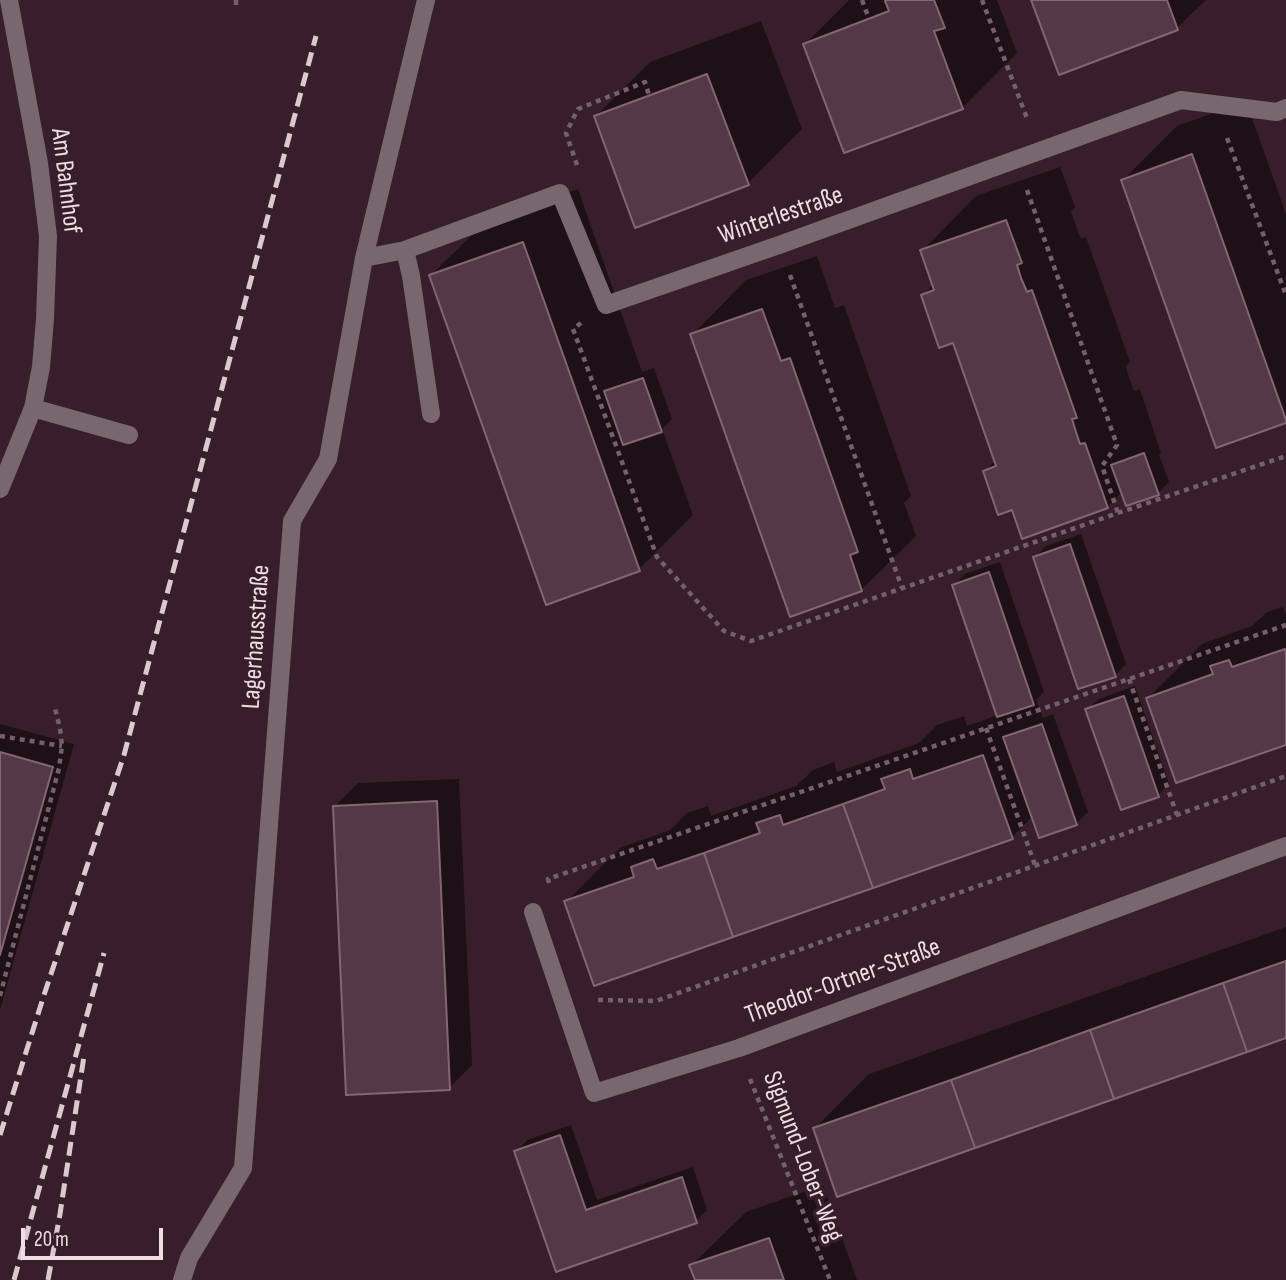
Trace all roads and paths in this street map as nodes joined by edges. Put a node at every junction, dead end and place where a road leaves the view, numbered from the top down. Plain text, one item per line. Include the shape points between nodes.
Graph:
1 (9, 0) edge
2 (426, 0) edge
3 (862, 0) edge
4 (982, 0) edge
5 (869, 19) dead end
6 (649, 95) dead end
7 (1214, 105) junction
8 (1286, 108) edge
9 (1039, 152) junction
10 (1016, 160) junction
11 (560, 193) junction
12 (779, 245) junction
13 (405, 250) junction
14 (364, 258) junction
15 (1286, 295) edge
16 (606, 304) junction
17 (33, 408) junction
18 (431, 414) dead end
19 (129, 435) dead end
20 (1286, 456) edge
21 (0, 489) edge
22 (1118, 513) junction
23 (902, 588) junction
24 (1286, 625) edge
25 (1129, 679) junction
26 (54, 705) dead end
27 (986, 728) junction
28 (0, 736) edge
29 (62, 747) junction
30 (1286, 776) edge
31 (1177, 815) junction
32 (1286, 846) edge
33 (1035, 865) junction
34 (552, 891) dead end
35 (533, 912) dead end
36 (0, 996) edge
37 (590, 999) dead end
38 (739, 1048) junction
39 (182, 1280) edge
40 (830, 1280) edge

1 - 17 street, Am Bahnhof via 48,236 46,319
2 - 14 street, Lagerhausstraße
3 - 5 path
4 - 9 path
6 - 11 path via 645,82 578,109 566,133 579,170
7 - 8 street, Winterlestraße via 1277,112
7 - 9 street, Winterlestraße via 1181,100
7 - 15 path
9 - 10 street, Winterlestraße
10 - 12 street, Winterlestraße
10 - 22 path via 1117,444 1102,466
11 - 13 street
11 - 16 street
12 - 16 street, Winterlestraße
12 - 23 path
13 - 14 street
13 - 18 street
14 - 39 street, Lagerhausstraße via 328,459 292,521 243,1168 189,1258
16 - 23 path via 573,329 657,557 724,631 751,641
17 - 19 street
17 - 21 street, Am Bahnhof
20 - 22 path
22 - 23 path
24 - 25 path
25 - 27 path
25 - 31 path
26 - 29 path
27 - 33 path
27 - 34 path via 548,879
28 - 29 path
29 - 36 path
30 - 31 path
31 - 33 path
32 - 38 street, Theodor-Ortner-Straße
33 - 37 path via 656,1001
35 - 38 street, Theodor-Ortner-Straße via 594,1093
38 - 40 path, Sigmund-Lober-Weg

